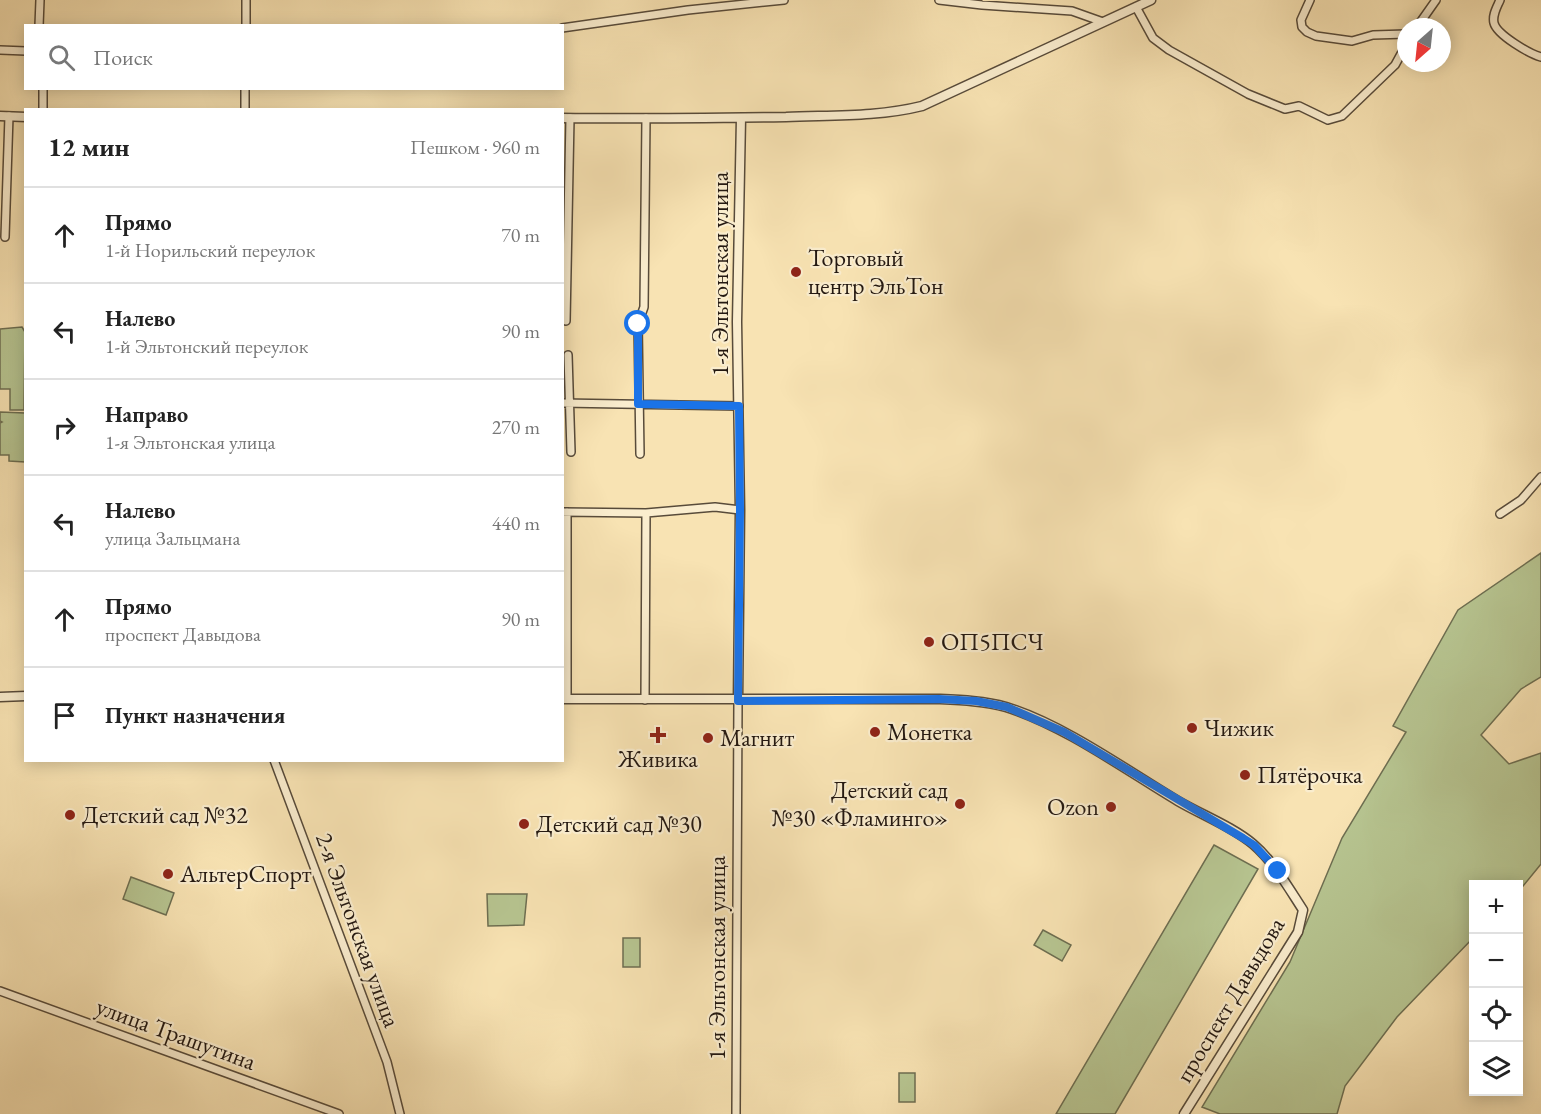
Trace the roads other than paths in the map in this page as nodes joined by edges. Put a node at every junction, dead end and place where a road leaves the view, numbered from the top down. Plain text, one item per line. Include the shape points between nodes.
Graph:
1 (40, 0) edge
2 (246, 0) edge
3 (784, 0) edge
4 (939, 0) edge
5 (1151, 0) edge
6 (1310, 0) edge
7 (1437, 0) edge
8 (1500, 0) edge
9 (1136, 7) junction
10 (1424, 18) edge
11 (1103, 22) junction
12 (39, 24) edge
13 (246, 24) edge
14 (564, 28) edge
15 (1397, 34) edge
16 (0, 50) edge
17 (24, 51) edge
18 (1541, 57) edge
19 (1397, 61) edge
20 (43, 90) edge
21 (245, 90) edge
22 (43, 108) edge
23 (245, 108) edge
24 (4, 116) edge
25 (24, 117) edge
26 (566, 118) edge
27 (646, 118) junction
28 (741, 118) junction
29 (5, 237) dead end
30 (566, 321) dead end
31 (568, 356) dead end
32 (566, 403) edge
33 (638, 404) junction
34 (739, 406) junction
35 (571, 452) dead end
36 (640, 454) dead end
37 (1541, 477) edge
38 (740, 510) junction
39 (565, 512) edge
40 (646, 513) junction
41 (1500, 514) dead end
42 (24, 696) edge
43 (0, 697) edge
44 (565, 699) edge
45 (645, 700) junction
46 (738, 701) junction
47 (275, 762) edge
48 (0, 991) edge
49 (339, 1114) edge
50 (400, 1114) edge
51 (736, 1114) edge
52 (1184, 1114) edge

1 - 12 street
2 - 13 street
3 - 14 street
4 - 11 street via 1072,11
5 - 9 street
6 - 15 street via 1302,27 1316,36 1352,41
7 - 10 street
8 - 18 street via 1494,14 1499,31 1530,54
9 - 11 street
9 - 19 street via 1153,38 1169,50 1248,94 1285,109 1299,106 1328,120 1342,116
11 - 28 street via 922,106 876,114
16 - 17 street
20 - 22 street
21 - 23 street
24 - 25 street
24 - 29 street
26 - 27 street
26 - 30 street
27 - 28 street
27 - 33 street via 644,308 638,324
28 - 34 street, 1-я Эльтонская улица
31 - 32 street
32 - 33 street
32 - 35 street
33 - 34 street
33 - 36 street
34 - 38 street, 1-я Эльтонская улица
37 - 41 street via 1521,500
38 - 40 street via 715,507
38 - 46 street, 1-я Эльтонская улица
39 - 40 street
39 - 44 street
40 - 45 street
42 - 43 street
44 - 45 street, проспект Давыдова
45 - 46 street, проспект Давыдова
46 - 51 street, 1-я Эльтонская улица
46 - 52 street, проспект Давыдова via 939,699 1007,707 1064,732 1254,845 1278,871 1303,910 1298,933
47 - 50 street, 2-я Эльтонская улица via 387,1062
48 - 49 street, улица Трашутина

